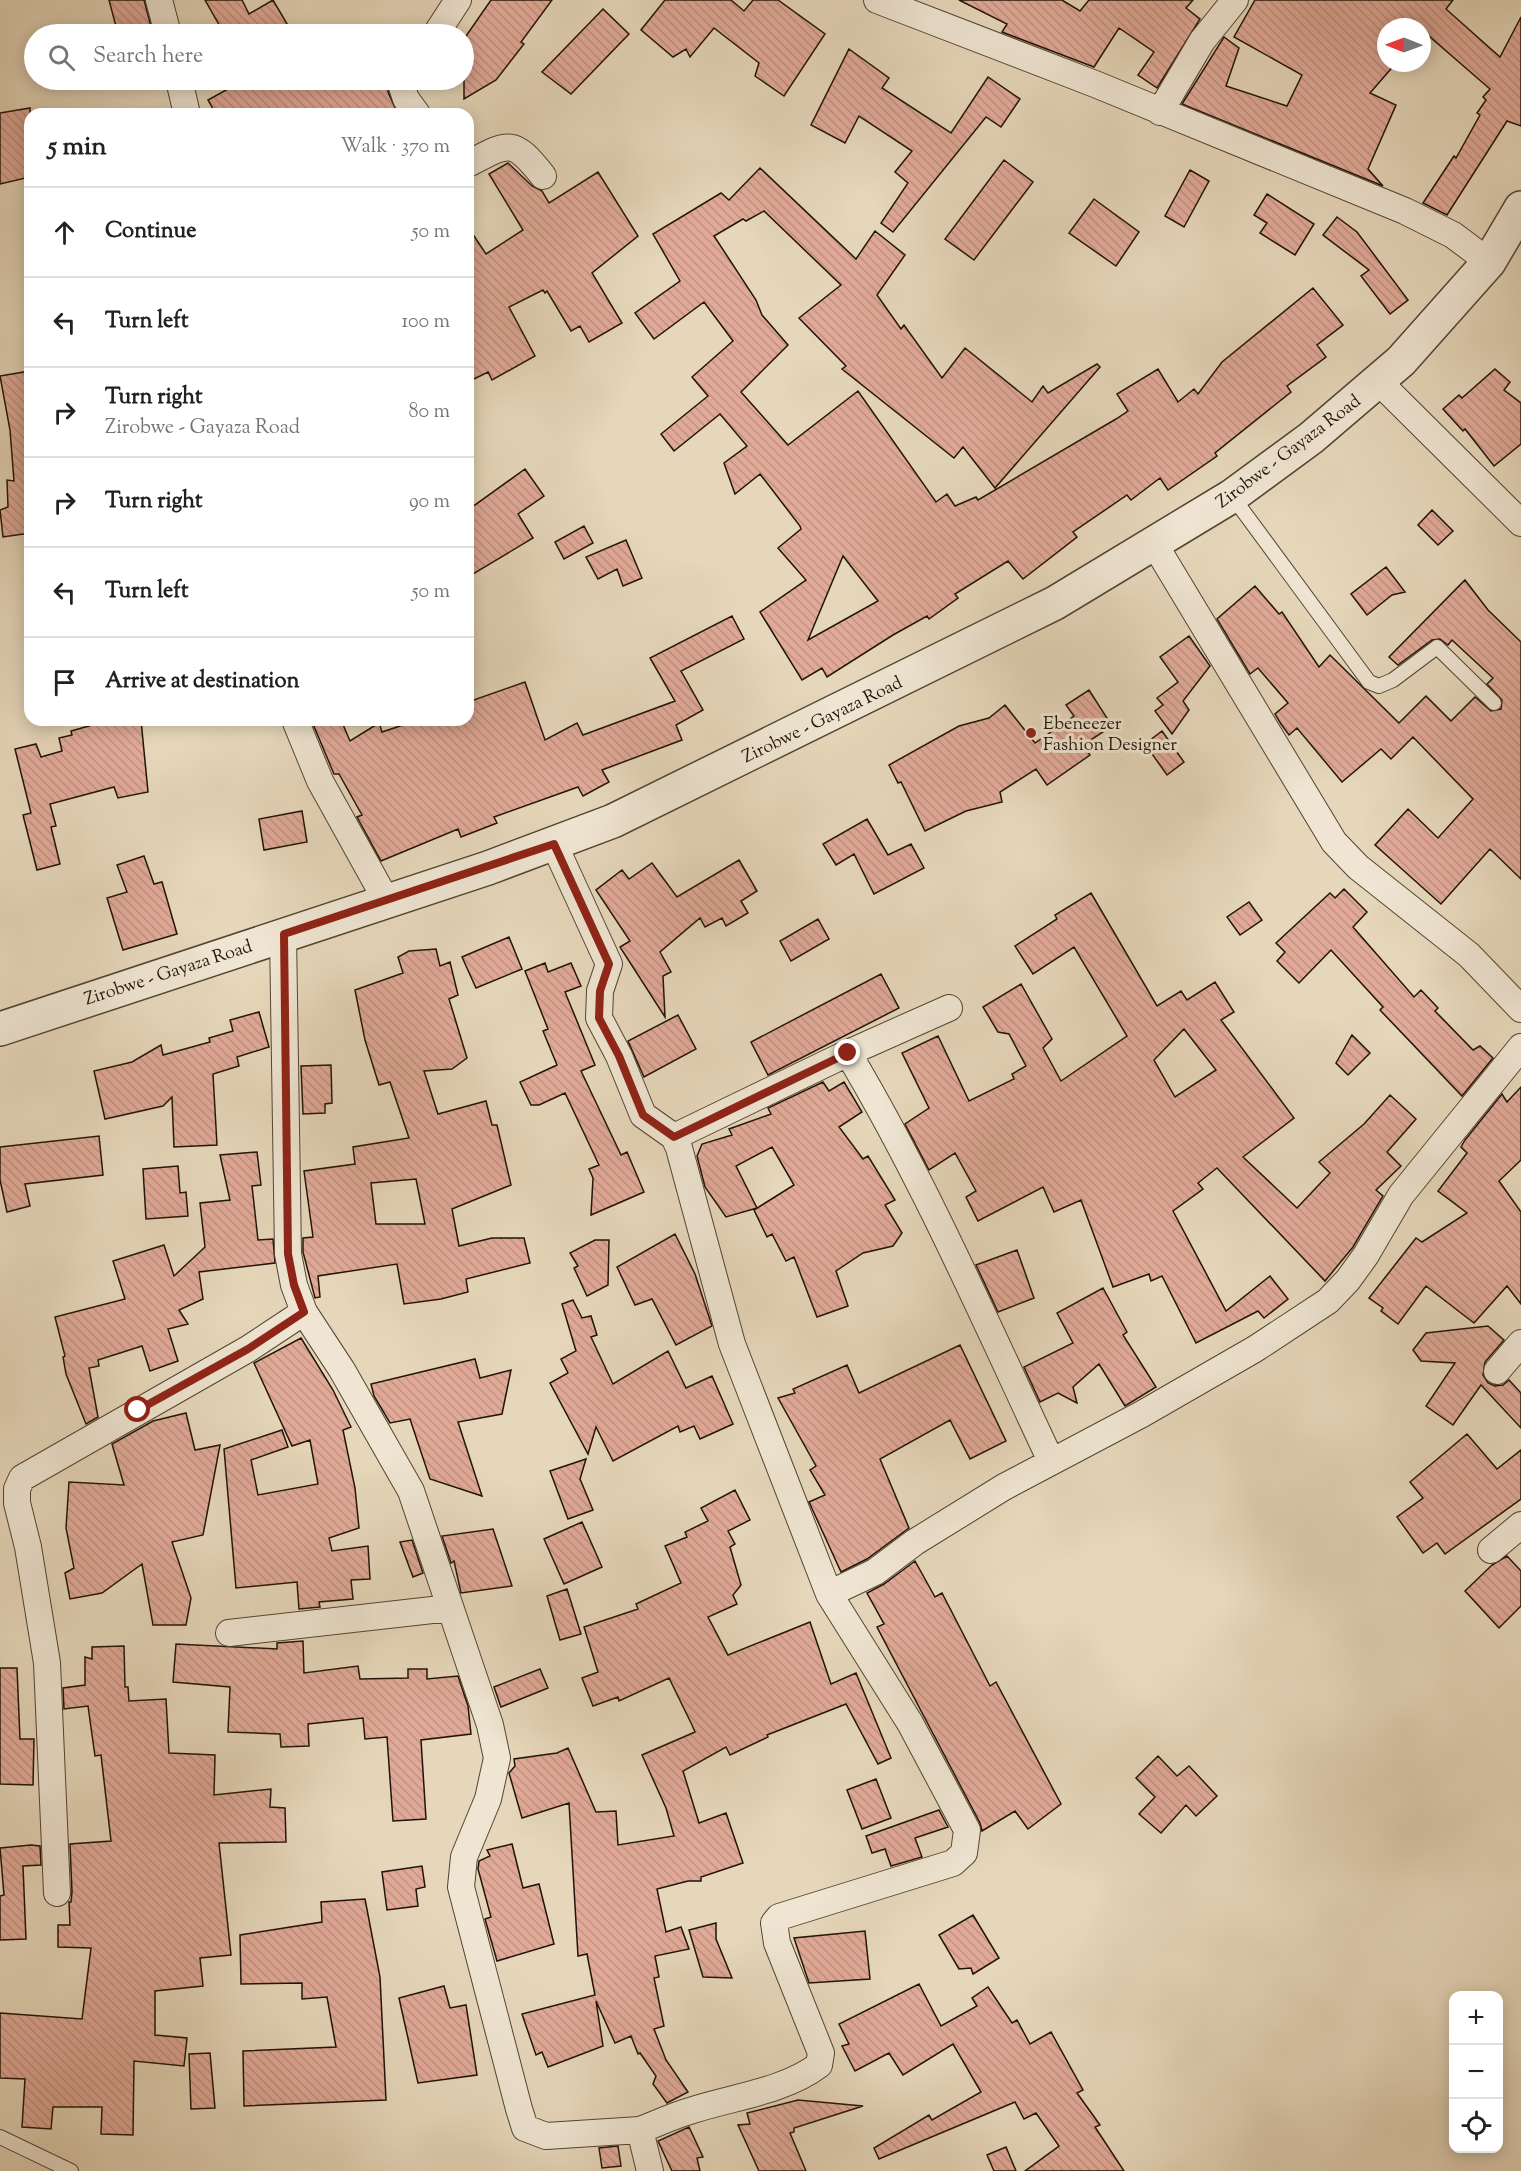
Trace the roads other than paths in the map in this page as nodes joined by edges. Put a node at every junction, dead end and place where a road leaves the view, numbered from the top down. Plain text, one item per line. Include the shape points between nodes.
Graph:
1 (159, 0) edge
2 (458, 0) edge
3 (1235, 0) edge
4 (893, 2) edge
5 (165, 24) edge
6 (442, 24) edge
7 (181, 90) edge
8 (403, 90) edge
9 (186, 108) edge
10 (413, 108) edge
11 (1160, 112) junction
12 (474, 161) edge
13 (543, 176) dead end
14 (1521, 208) edge
15 (1489, 262) junction
16 (1378, 381) junction
17 (1232, 496) junction
18 (1521, 523) edge
19 (1155, 545) junction
20 (1494, 704) dead end
21 (297, 726) edge
22 (554, 844) junction
23 (386, 900) junction
24 (284, 934) junction
25 (949, 1008) dead end
26 (1521, 1009) edge
27 (0, 1029) edge
28 (1521, 1047) edge
29 (848, 1053) junction
30 (674, 1137) junction
31 (304, 1312) junction
32 (1521, 1343) edge
33 (1497, 1371) dead end
34 (1051, 1461) junction
35 (1521, 1525) edge
36 (1491, 1550) dead end
37 (829, 1594) junction
38 (450, 1608) junction
39 (228, 1633) dead end
40 (57, 1893) dead end
41 (640, 2130) junction
42 (0, 2137) edge
43 (71, 2171) edge
44 (650, 2171) edge

1 - 5 street
2 - 6 street
3 - 11 street via 1202,41
4 - 11 street
7 - 9 street
8 - 10 street
11 - 15 street via 1405,211 1453,235
12 - 13 street via 509,146 524,151
14 - 15 street, Zirobwe - Gayaza Road
15 - 16 street, Zirobwe - Gayaza Road via 1401,361
16 - 17 street, Zirobwe - Gayaza Road via 1311,438
16 - 18 street
17 - 19 street, Zirobwe - Gayaza Road
17 - 20 lane via 1369,682 1379,686 1393,680 1437,647
19 - 22 street, Zirobwe - Gayaza Road via 1055,603 856,703 613,821
19 - 26 street via 1334,842 1358,867 1469,955
21 - 23 street via 320,781
22 - 23 street, Zirobwe - Gayaza Road
22 - 30 street via 609,964 600,991 599,1018 643,1115
23 - 24 street, Zirobwe - Gayaza Road
24 - 27 street, Zirobwe - Gayaza Road
24 - 31 street via 288,1254
25 - 29 street
28 - 34 street via 1401,1195 1366,1255 1328,1301 1255,1349
29 - 30 street
29 - 34 street via 925,1191
30 - 37 street via 732,1344
31 - 38 street via 411,1491
31 - 40 street via 248,1349 22,1478 17,1489 47,1663
32 - 33 street
34 - 37 street via 915,1542 874,1572
35 - 36 street
37 - 41 street via 910,1723 967,1830 964,1853 953,1863 779,1917 774,1923 777,1943 821,2053 819,2065 783,2083
38 - 39 street
38 - 41 street via 490,1725 497,1758 488,1799 464,1857 461,1887 525,2128 546,2136
41 - 44 street
42 - 43 lane

